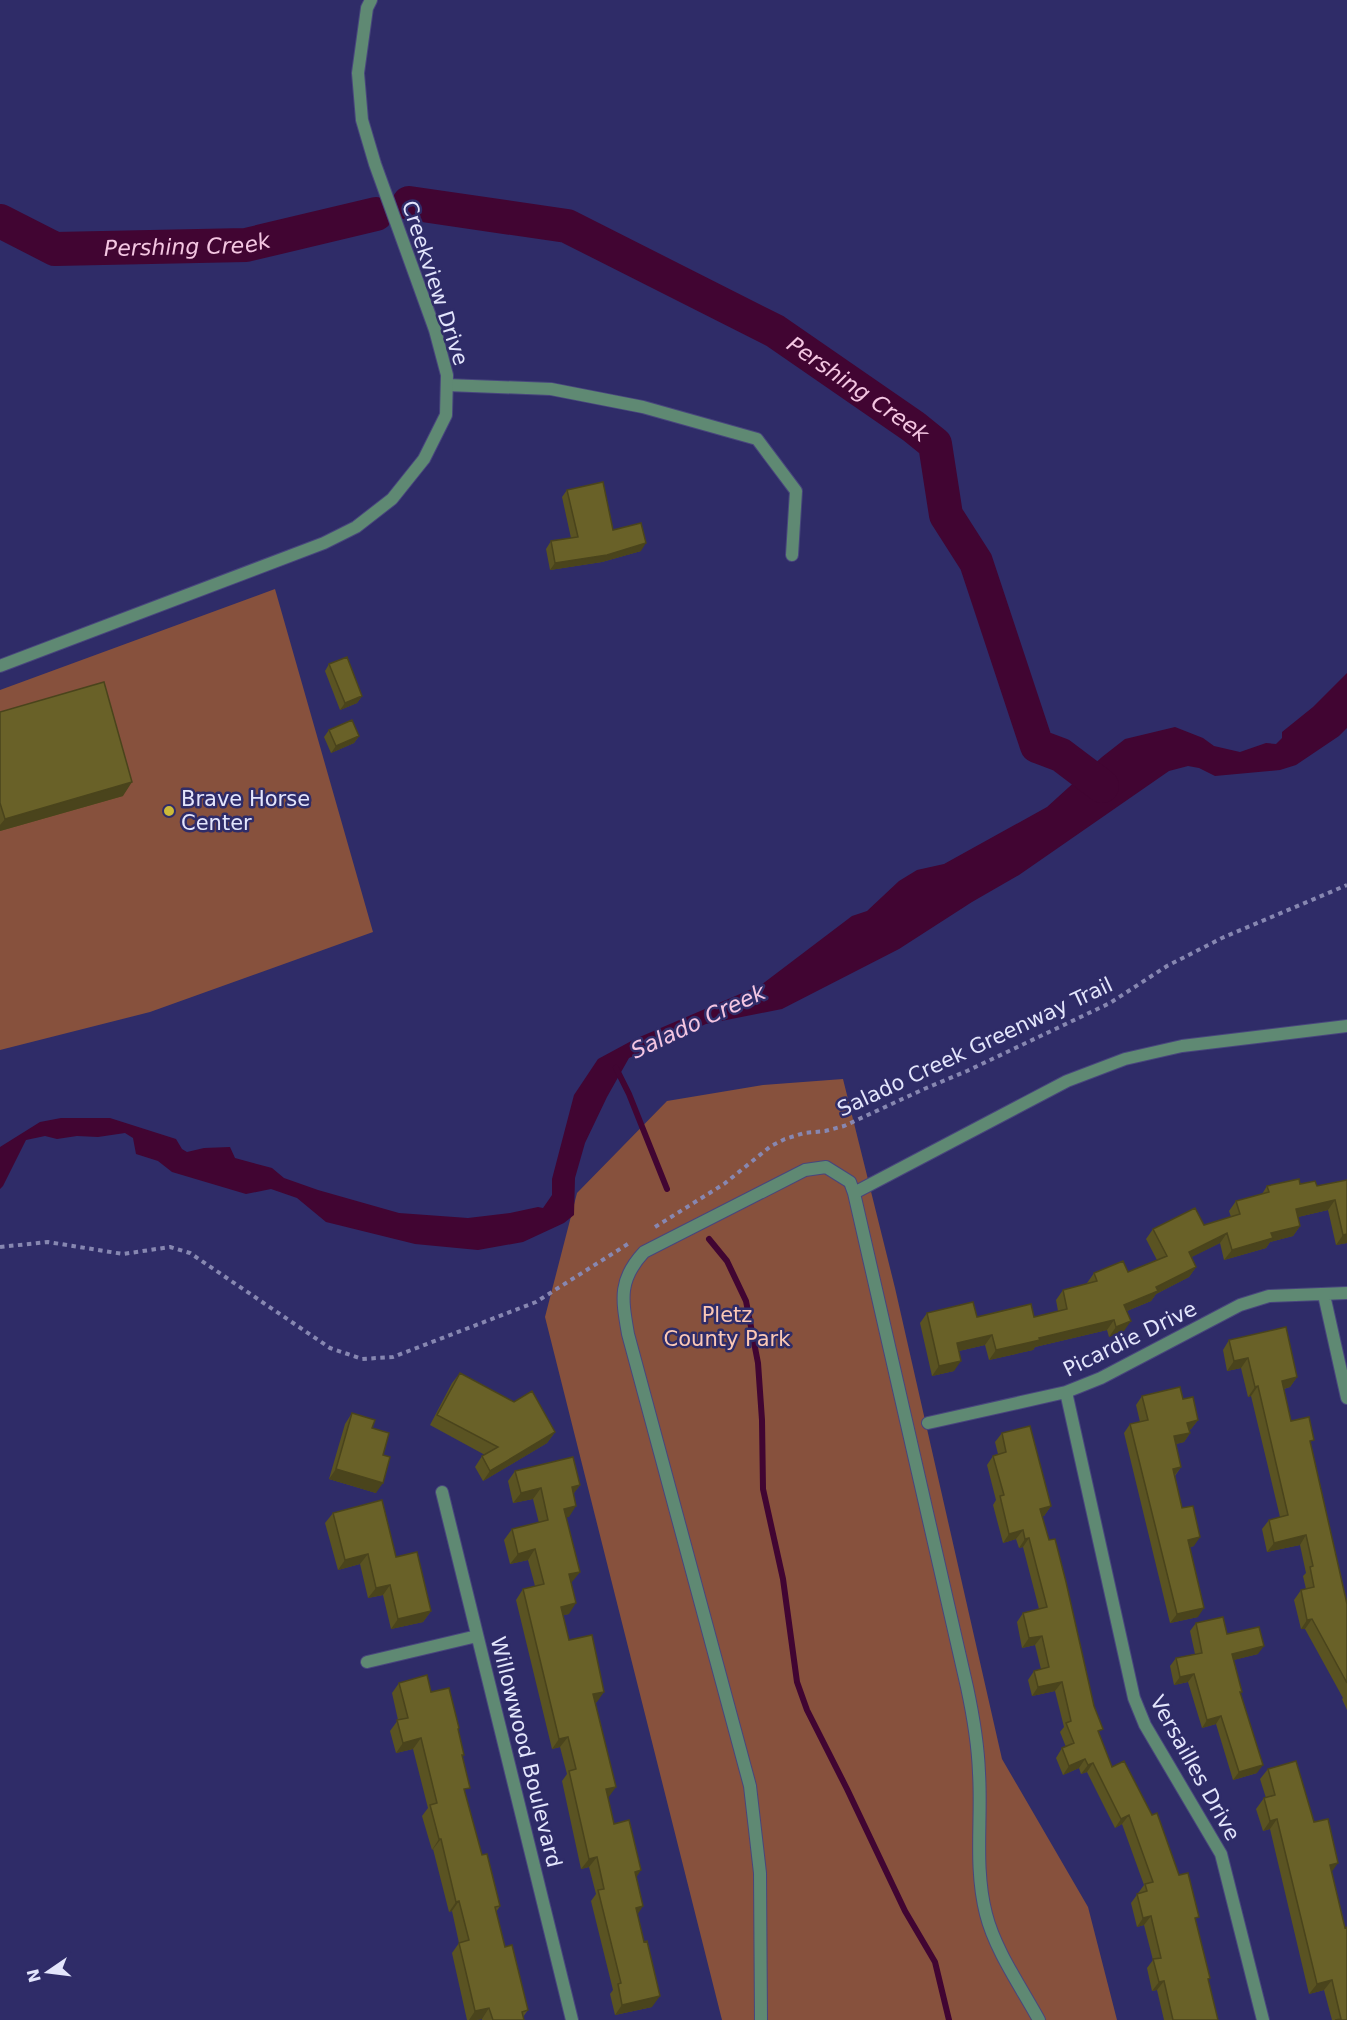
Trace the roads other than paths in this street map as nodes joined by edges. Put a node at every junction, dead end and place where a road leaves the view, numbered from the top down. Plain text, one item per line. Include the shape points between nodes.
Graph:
1 (371, 0) edge
2 (447, 385) junction
3 (792, 555) dead end
4 (0, 666) edge
5 (1347, 1026) edge
6 (854, 1193) junction
7 (1347, 1293) edge
8 (1324, 1295) junction
9 (1066, 1392) junction
10 (1347, 1398) edge
11 (928, 1423) dead end
12 (442, 1492) dead end
13 (477, 1636) junction
14 (367, 1662) dead end
15 (572, 2020) edge
16 (761, 2020) edge
17 (1039, 2020) edge
18 (1263, 2020) edge

1 - 2 street, Creekview Drive via 358,73 362,120 435,330
2 - 3 street via 550,388 643,407 757,439 796,491
2 - 4 street, Creekview Drive via 446,415 424,459 392,499 356,527 324,543
5 - 6 street via 1182,1046 1125,1059 1067,1081
6 - 16 street via 850,1182 826,1167 805,1170 644,1252 633,1264 623,1290 628,1334 750,1786 760,1873
6 - 17 street via 974,1722 980,1774 979,1861 986,1915
7 - 8 street, Picardie Drive
8 - 9 street, Picardie Drive via 1269,1296 1240,1305 1101,1378
8 - 10 street
9 - 11 street, Picardie Drive
9 - 18 street, Versailles Drive via 1134,1698 1145,1725 1221,1854
12 - 13 street, Willowwood Boulevard
13 - 14 street
13 - 15 street, Willowwood Boulevard

